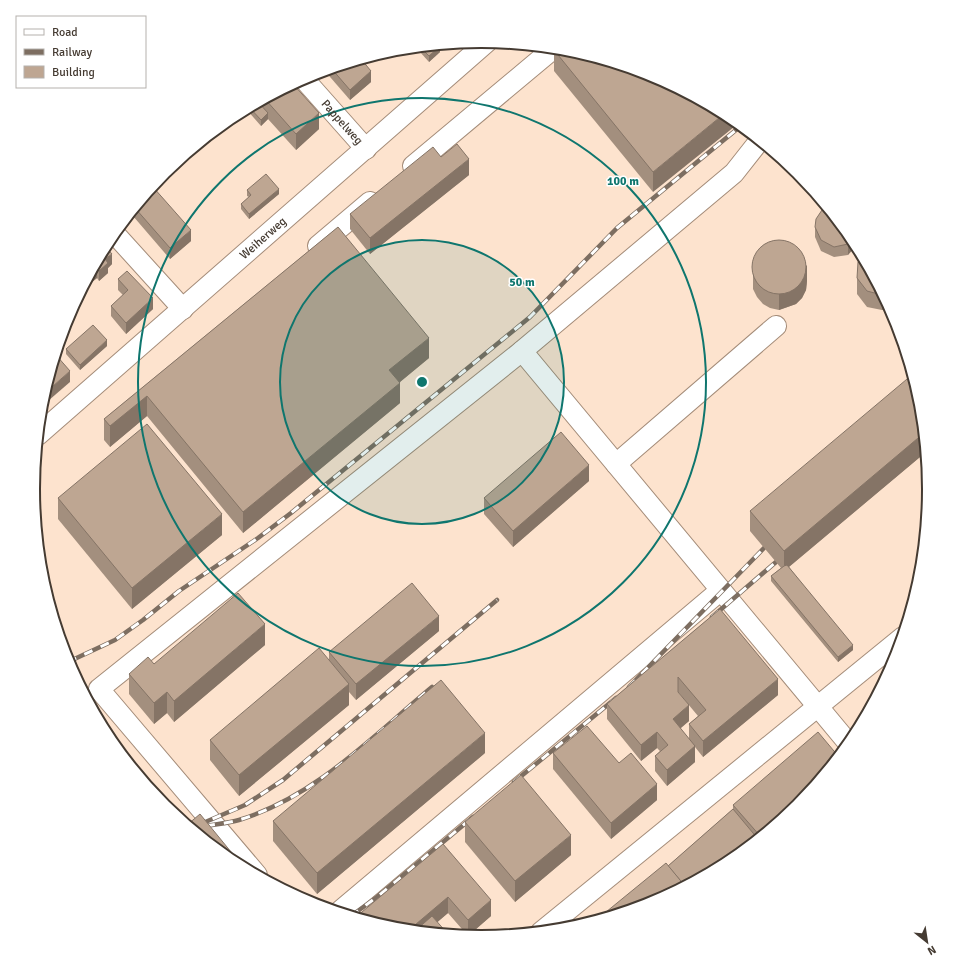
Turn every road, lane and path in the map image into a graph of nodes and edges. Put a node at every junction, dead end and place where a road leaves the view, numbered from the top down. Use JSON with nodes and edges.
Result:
{"nodes":[{"id":1,"x":480,"y":48,"type":"edge"},
{"id":2,"x":548,"y":53,"type":"edge"},
{"id":3,"x":308,"y":83,"type":"edge"},
{"id":4,"x":757,"y":144,"type":"edge"},
{"id":5,"x":366,"y":149,"type":"junction"},
{"id":6,"x":400,"y":177,"type":"edge"},
{"id":7,"x":381,"y":192,"type":"edge"},
{"id":8,"x":118,"y":238,"type":"edge"},
{"id":9,"x":302,"y":259,"type":"edge"},
{"id":10,"x":182,"y":309,"type":"junction"},
{"id":11,"x":776,"y":326,"type":"dead end"},
{"id":12,"x":522,"y":351,"type":"junction"},
{"id":13,"x":44,"y":430,"type":"edge"},
{"id":14,"x":616,"y":464,"type":"junction"},
{"id":15,"x":721,"y":590,"type":"junction"},
{"id":16,"x":895,"y":643,"type":"edge"},
{"id":17,"x":817,"y":706,"type":"junction"},
{"id":18,"x":845,"y":739,"type":"edge"},
{"id":19,"x":244,"y":861,"type":"edge"},
{"id":20,"x":344,"y":908,"type":"edge"},
{"id":21,"x":549,"y":925,"type":"edge"}],
"edges":[{"from":1,"to":5,"type":"street","name":"Weiherweg"},
{"from":2,"to":6,"type":"street"},
{"from":3,"to":5,"type":"street","name":"Pappelweg"},
{"from":4,"to":12,"type":"street"},
{"from":5,"to":10,"type":"street","name":"Weiherweg"},
{"from":7,"to":9,"type":"street"},
{"from":8,"to":10,"type":"street"},
{"from":10,"to":13,"type":"street","name":"Weiherweg"},
{"from":11,"to":14,"type":"street"},
{"from":12,"to":14,"type":"street"},
{"from":12,"to":19,"type":"street"},
{"from":14,"to":15,"type":"street"},
{"from":15,"to":17,"type":"street"},
{"from":15,"to":20,"type":"street"},
{"from":16,"to":17,"type":"street"},
{"from":17,"to":18,"type":"street"},
{"from":17,"to":21,"type":"street"}]}
